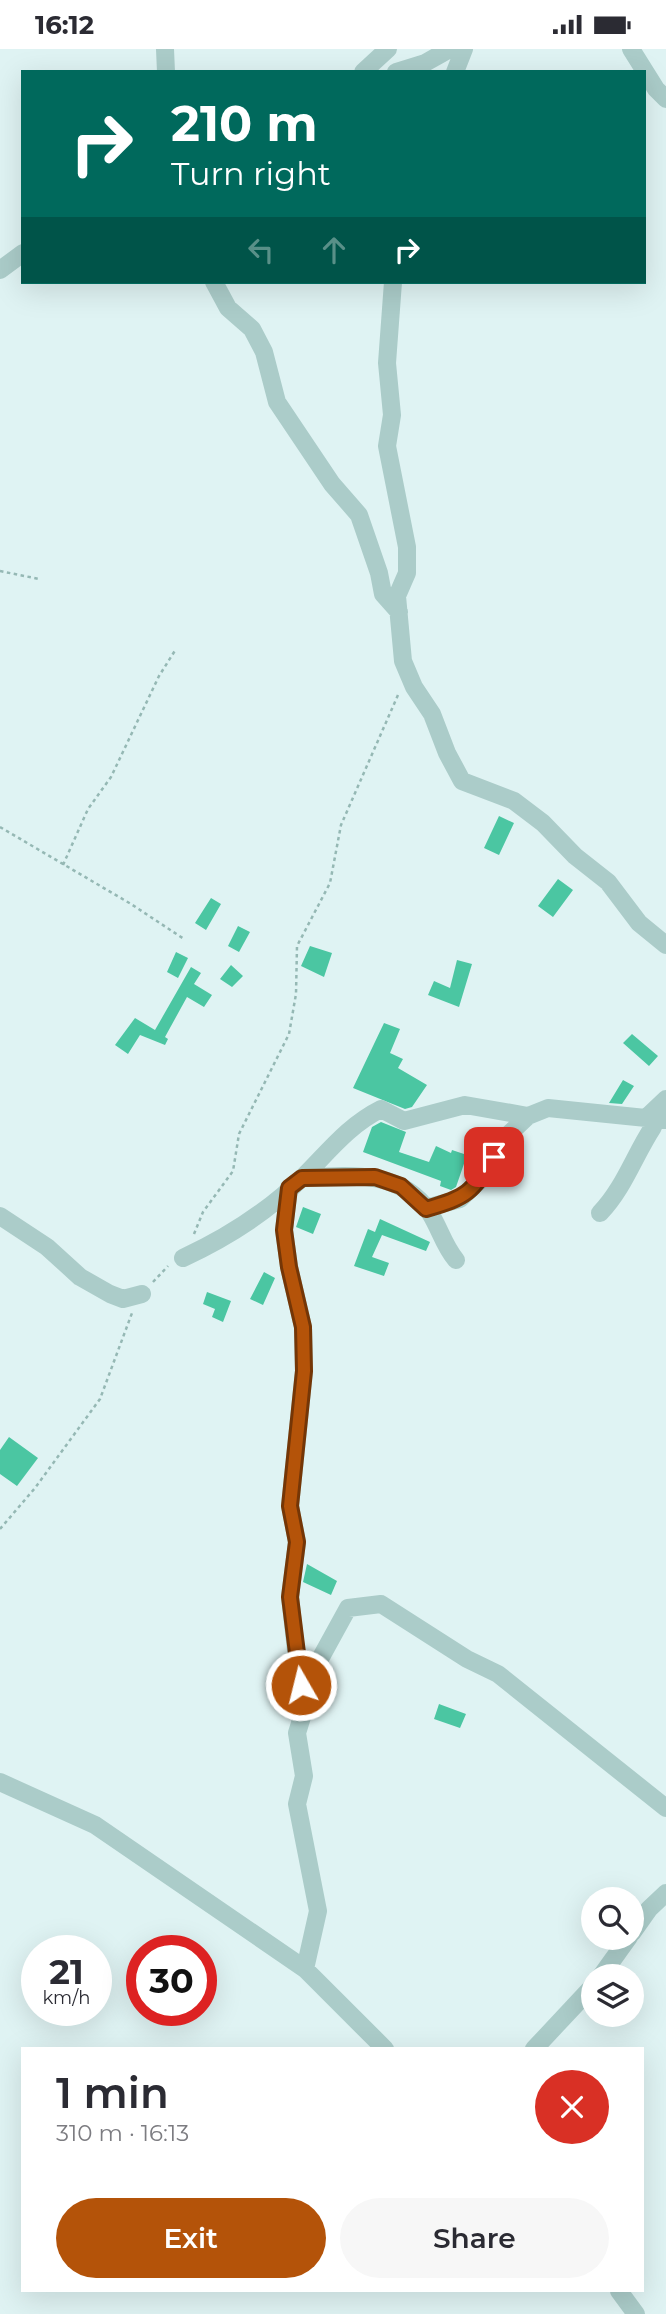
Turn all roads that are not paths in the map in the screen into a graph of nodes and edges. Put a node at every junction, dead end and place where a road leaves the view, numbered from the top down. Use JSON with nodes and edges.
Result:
{"nodes":[{"id":1,"x":165,"y":49,"type":"edge"},
{"id":2,"x":388,"y":49,"type":"edge"},
{"id":3,"x":450,"y":49,"type":"edge"},
{"id":4,"x":464,"y":49,"type":"edge"},
{"id":5,"x":631,"y":49,"type":"edge"},
{"id":6,"x":166,"y":70,"type":"edge"},
{"id":7,"x":365,"y":70,"type":"edge"},
{"id":8,"x":402,"y":70,"type":"edge"},
{"id":9,"x":456,"y":70,"type":"edge"},
{"id":10,"x":644,"y":70,"type":"edge"},
{"id":11,"x":646,"y":73,"type":"edge"},
{"id":12,"x":666,"y":99,"type":"edge"},
{"id":13,"x":21,"y":254,"type":"edge"},
{"id":14,"x":0,"y":270,"type":"edge"},
{"id":15,"x":215,"y":284,"type":"edge"},
{"id":16,"x":393,"y":284,"type":"edge"},
{"id":17,"x":399,"y":612,"type":"junction"},
{"id":18,"x":666,"y":945,"type":"edge"},
{"id":19,"x":666,"y":1099,"type":"edge"},
{"id":20,"x":528,"y":1116,"type":"junction"},
{"id":21,"x":647,"y":1117,"type":"junction"},
{"id":22,"x":666,"y":1120,"type":"edge"},
{"id":23,"x":296,"y":1183,"type":"junction"},
{"id":24,"x":426,"y":1209,"type":"junction"},
{"id":25,"x":600,"y":1213,"type":"dead end"},
{"id":26,"x":0,"y":1216,"type":"edge"},
{"id":27,"x":183,"y":1258,"type":"road end"},
{"id":28,"x":456,"y":1260,"type":"dead end"},
{"id":29,"x":142,"y":1294,"type":"road end"},
{"id":30,"x":307,"y":1701,"type":"junction"},
{"id":31,"x":0,"y":1782,"type":"edge"},
{"id":32,"x":666,"y":1808,"type":"edge"},
{"id":33,"x":666,"y":1893,"type":"edge"},
{"id":34,"x":644,"y":1916,"type":"edge"},
{"id":35,"x":305,"y":1969,"type":"junction"},
{"id":36,"x":581,"y":1999,"type":"edge"},
{"id":37,"x":383,"y":2047,"type":"edge"},
{"id":38,"x":536,"y":2047,"type":"edge"},
{"id":39,"x":620,"y":2292,"type":"edge"},
{"id":40,"x":636,"y":2314,"type":"edge"}],
"edges":[{"from":1,"to":6,"type":"street"},
{"from":2,"to":7,"type":"street"},
{"from":3,"to":8,"type":"street"},
{"from":4,"to":9,"type":"street"},
{"from":5,"to":10,"type":"street"},
{"from":11,"to":12,"type":"street"},
{"from":13,"to":14,"type":"street"},
{"from":15,"to":17,"type":"street"},
{"from":16,"to":17,"type":"street"},
{"from":17,"to":18,"type":"street"},
{"from":19,"to":21,"type":"street"},
{"from":20,"to":21,"type":"street"},
{"from":20,"to":23,"type":"street"},
{"from":20,"to":24,"type":"street"},
{"from":21,"to":22,"type":"street"},
{"from":21,"to":25,"type":"street"},
{"from":23,"to":24,"type":"street"},
{"from":23,"to":27,"type":"street"},
{"from":23,"to":30,"type":"street"},
{"from":24,"to":28,"type":"street"},
{"from":26,"to":29,"type":"street"},
{"from":30,"to":32,"type":"street"},
{"from":30,"to":35,"type":"street"},
{"from":31,"to":35,"type":"street"},
{"from":33,"to":34,"type":"street"},
{"from":35,"to":37,"type":"street"},
{"from":36,"to":38,"type":"street"},
{"from":39,"to":40,"type":"street"}]}
